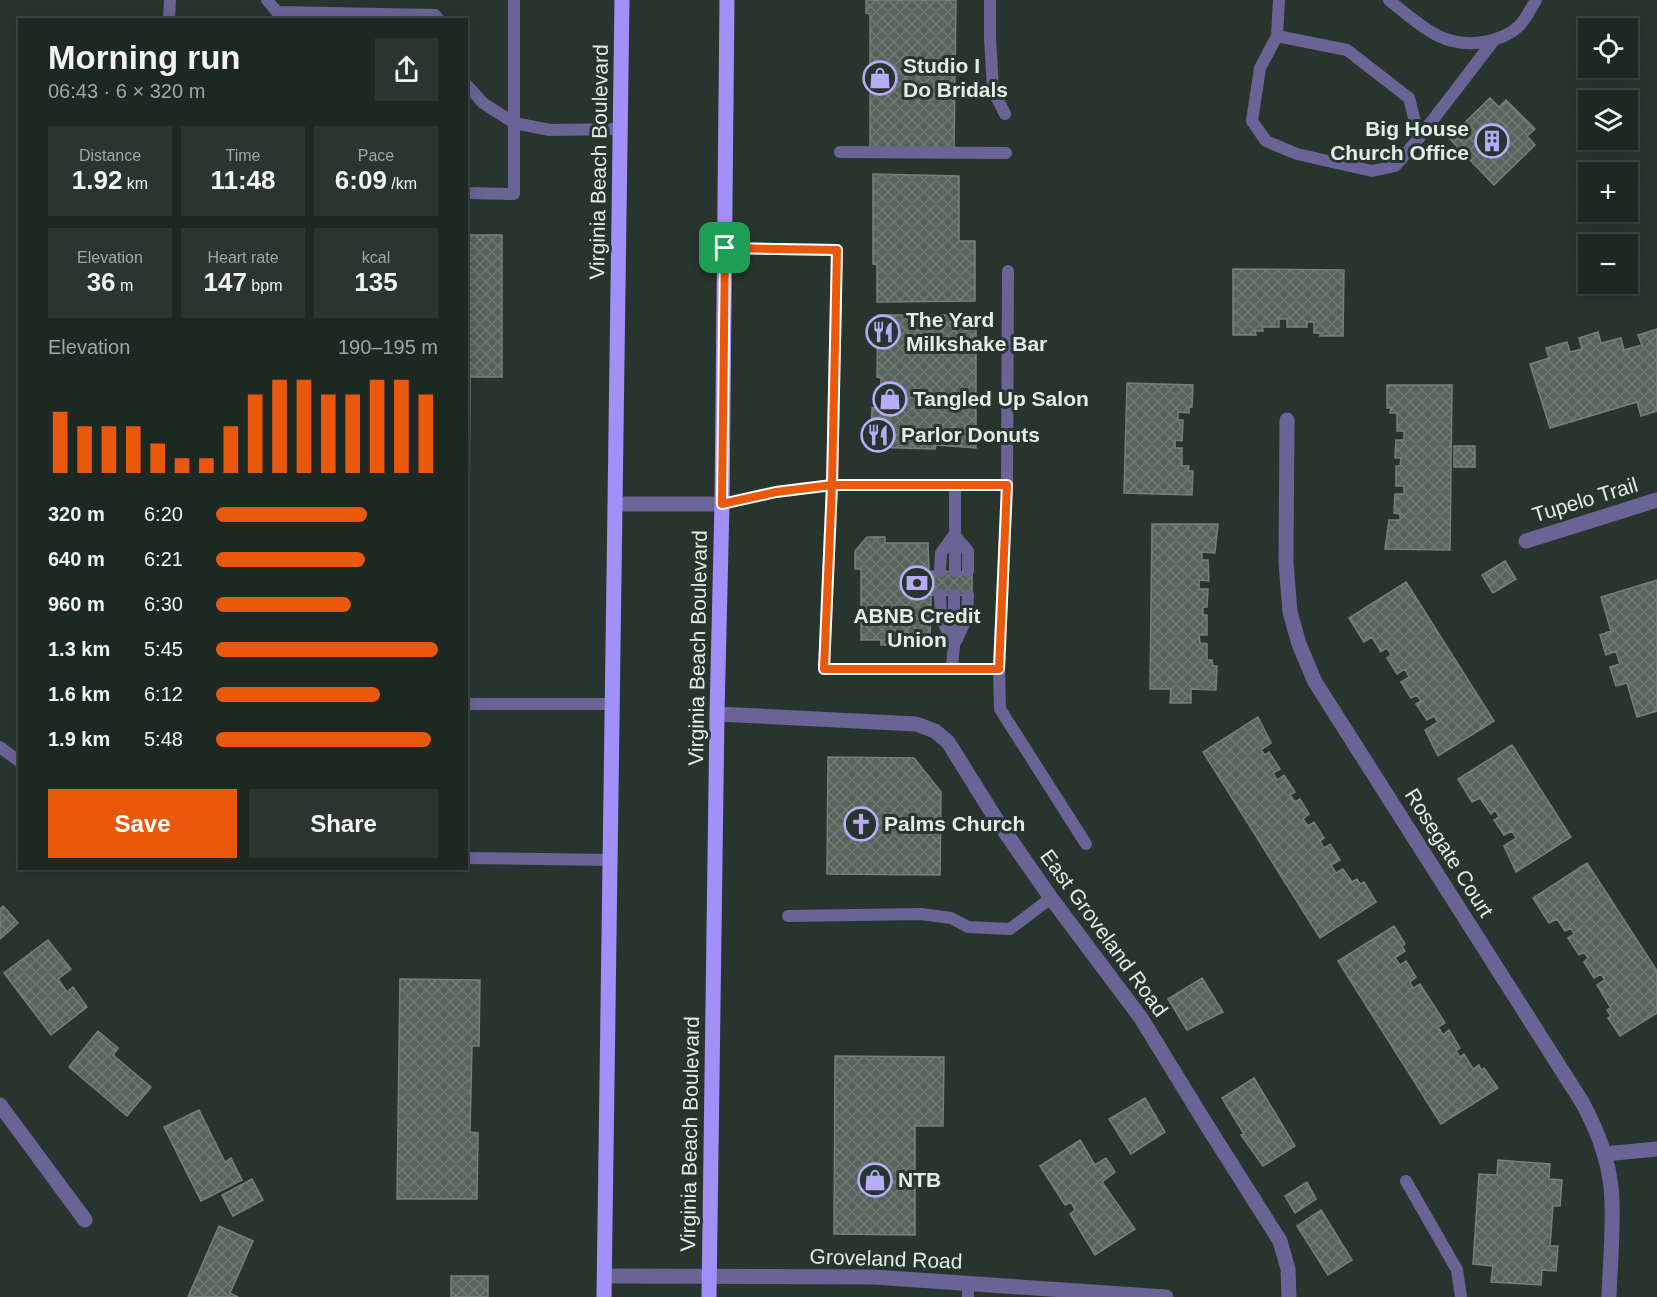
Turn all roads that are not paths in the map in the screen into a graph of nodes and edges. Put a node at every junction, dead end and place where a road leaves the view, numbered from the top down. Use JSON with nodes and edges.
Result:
{"nodes":[{"id":1,"x":170,"y":0,"type":"edge"},
{"id":2,"x":267,"y":0,"type":"edge"},
{"id":3,"x":514,"y":0,"type":"edge"},
{"id":4,"x":622,"y":0,"type":"edge"},
{"id":5,"x":727,"y":0,"type":"edge"},
{"id":6,"x":990,"y":0,"type":"edge"},
{"id":7,"x":1279,"y":0,"type":"edge"},
{"id":8,"x":1389,"y":0,"type":"edge"},
{"id":9,"x":1536,"y":0,"type":"edge"},
{"id":10,"x":277,"y":16,"type":"edge"},
{"id":11,"x":169,"y":18,"type":"edge"},
{"id":12,"x":437,"y":18,"type":"edge"},
{"id":13,"x":1277,"y":36,"type":"junction"},
{"id":14,"x":1494,"y":40,"type":"junction"},
{"id":15,"x":468,"y":86,"type":"edge"},
{"id":16,"x":468,"y":102,"type":"edge"},
{"id":17,"x":483,"y":103,"type":"junction"},
{"id":18,"x":1005,"y":114,"type":"dead end"},
{"id":19,"x":514,"y":123,"type":"junction"},
{"id":20,"x":620,"y":129,"type":"junction"},
{"id":21,"x":1419,"y":138,"type":"junction"},
{"id":22,"x":840,"y":152,"type":"dead end"},
{"id":23,"x":1006,"y":153,"type":"dead end"},
{"id":24,"x":468,"y":193,"type":"edge"},
{"id":25,"x":725,"y":248,"type":"junction"},
{"id":26,"x":1008,"y":271,"type":"dead end"},
{"id":27,"x":1287,"y":420,"type":"dead end"},
{"id":28,"x":832,"y":485,"type":"junction"},
{"id":29,"x":955,"y":485,"type":"junction"},
{"id":30,"x":1007,"y":485,"type":"junction"},
{"id":31,"x":1657,"y":500,"type":"edge"},
{"id":32,"x":616,"y":504,"type":"junction"},
{"id":33,"x":722,"y":504,"type":"junction"},
{"id":34,"x":954,"y":535,"type":"junction"},
{"id":35,"x":1526,"y":541,"type":"dead end"},
{"id":36,"x":940,"y":571,"type":"dead end"},
{"id":37,"x":955,"y":571,"type":"dead end"},
{"id":38,"x":968,"y":572,"type":"dead end"},
{"id":39,"x":940,"y":595,"type":"dead end"},
{"id":40,"x":954,"y":595,"type":"dead end"},
{"id":41,"x":968,"y":595,"type":"dead end"},
{"id":42,"x":954,"y":645,"type":"junction"},
{"id":43,"x":952,"y":668,"type":"junction"},
{"id":44,"x":999,"y":669,"type":"junction"},
{"id":45,"x":468,"y":704,"type":"edge"},
{"id":46,"x":612,"y":704,"type":"junction"},
{"id":47,"x":717,"y":714,"type":"junction"},
{"id":48,"x":0,"y":747,"type":"edge"},
{"id":49,"x":18,"y":760,"type":"edge"},
{"id":50,"x":1086,"y":844,"type":"dead end"},
{"id":51,"x":468,"y":858,"type":"edge"},
{"id":52,"x":609,"y":860,"type":"junction"},
{"id":53,"x":1051,"y":898,"type":"junction"},
{"id":54,"x":788,"y":916,"type":"dead end"},
{"id":55,"x":0,"y":1105,"type":"edge"},
{"id":56,"x":1657,"y":1149,"type":"edge"},
{"id":57,"x":1604,"y":1154,"type":"junction"},
{"id":58,"x":1406,"y":1181,"type":"dead end"},
{"id":59,"x":85,"y":1220,"type":"dead end"},
{"id":60,"x":605,"y":1276,"type":"junction"},
{"id":61,"x":709,"y":1276,"type":"junction"},
{"id":62,"x":968,"y":1290,"type":"edge"},
{"id":63,"x":1046,"y":1293,"type":"edge"},
{"id":64,"x":604,"y":1297,"type":"edge"},
{"id":65,"x":709,"y":1297,"type":"edge"},
{"id":66,"x":1166,"y":1297,"type":"edge"},
{"id":67,"x":1289,"y":1297,"type":"edge"},
{"id":68,"x":1461,"y":1297,"type":"edge"},
{"id":69,"x":1609,"y":1297,"type":"edge"}],
"edges":[{"from":1,"to":11,"type":"lane"},
{"from":2,"to":10,"type":"lane"},
{"from":3,"to":19,"type":"lane"},
{"from":4,"to":20,"type":"main road","name":"Virginia Beach Boulevard"},
{"from":5,"to":25,"type":"main road","name":"Virginia Beach Boulevard"},
{"from":6,"to":18,"type":"lane"},
{"from":7,"to":13,"type":"lane"},
{"from":8,"to":14,"type":"lane"},
{"from":9,"to":14,"type":"lane"},
{"from":10,"to":12,"type":"lane"},
{"from":13,"to":21,"type":"lane"},
{"from":13,"to":21,"type":"lane"},
{"from":14,"to":21,"type":"lane"},
{"from":15,"to":17,"type":"lane"},
{"from":16,"to":17,"type":"lane"},
{"from":17,"to":19,"type":"lane"},
{"from":19,"to":20,"type":"lane"},
{"from":19,"to":24,"type":"lane"},
{"from":20,"to":32,"type":"main road","name":"Virginia Beach Boulevard"},
{"from":22,"to":23,"type":"lane"},
{"from":25,"to":28,"type":"lane"},
{"from":25,"to":33,"type":"main road","name":"Virginia Beach Boulevard"},
{"from":26,"to":30,"type":"lane"},
{"from":27,"to":57,"type":"street","name":"Rosegate Court"},
{"from":28,"to":29,"type":"lane"},
{"from":28,"to":33,"type":"lane"},
{"from":28,"to":43,"type":"lane"},
{"from":29,"to":30,"type":"lane"},
{"from":29,"to":34,"type":"lane"},
{"from":30,"to":44,"type":"lane"},
{"from":31,"to":35,"type":"street","name":"Tupelo Trail"},
{"from":32,"to":33,"type":"street"},
{"from":32,"to":46,"type":"main road","name":"Virginia Beach Boulevard"},
{"from":33,"to":47,"type":"main road","name":"Virginia Beach Boulevard"},
{"from":34,"to":36,"type":"lane"},
{"from":34,"to":37,"type":"lane"},
{"from":34,"to":38,"type":"lane"},
{"from":39,"to":42,"type":"lane"},
{"from":40,"to":42,"type":"lane"},
{"from":41,"to":42,"type":"lane"},
{"from":42,"to":43,"type":"lane"},
{"from":43,"to":44,"type":"lane"},
{"from":44,"to":50,"type":"lane"},
{"from":45,"to":46,"type":"lane"},
{"from":46,"to":52,"type":"main road","name":"Virginia Beach Boulevard"},
{"from":47,"to":53,"type":"street","name":"East Groveland Road"},
{"from":47,"to":61,"type":"main road","name":"Virginia Beach Boulevard"},
{"from":48,"to":49,"type":"lane"},
{"from":51,"to":52,"type":"lane"},
{"from":52,"to":60,"type":"main road","name":"Virginia Beach Boulevard"},
{"from":53,"to":54,"type":"lane"},
{"from":53,"to":67,"type":"street","name":"East Groveland Road"},
{"from":55,"to":59,"type":"street"},
{"from":56,"to":57,"type":"street"},
{"from":57,"to":69,"type":"street","name":"Rosegate Court"},
{"from":58,"to":68,"type":"lane"},
{"from":60,"to":61,"type":"street","name":"Groveland Road"},
{"from":60,"to":64,"type":"main road","name":"Virginia Beach Boulevard"},
{"from":61,"to":62,"type":"street","name":"Groveland Road"},
{"from":61,"to":65,"type":"main road","name":"Virginia Beach Boulevard"},
{"from":62,"to":63,"type":"street","name":"Groveland Road"},
{"from":63,"to":66,"type":"street","name":"Groveland Road"}]}
